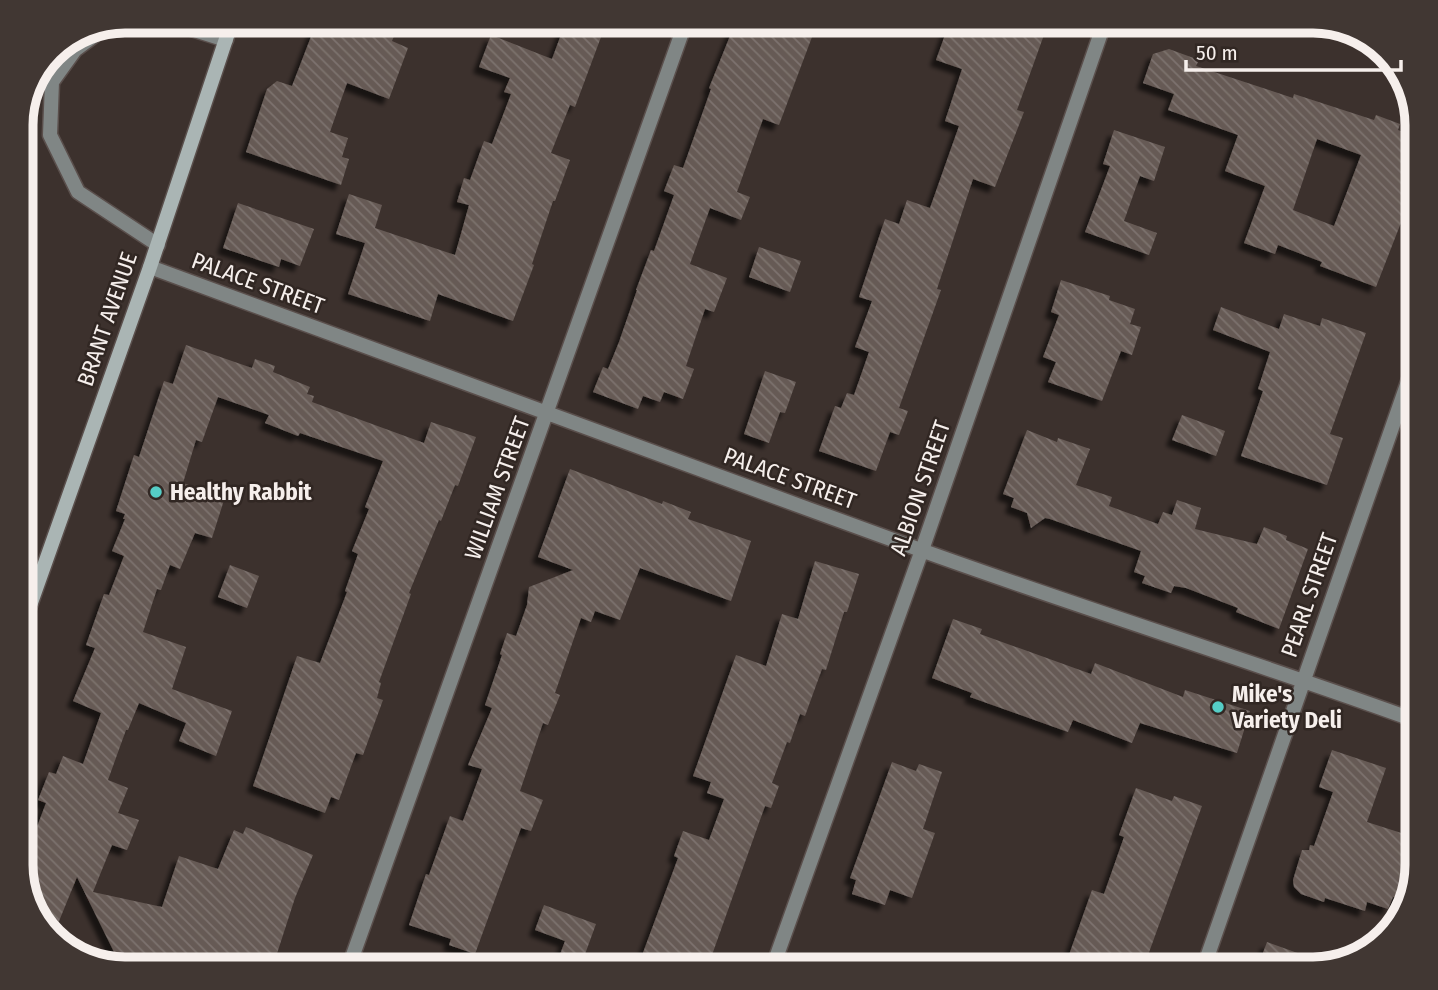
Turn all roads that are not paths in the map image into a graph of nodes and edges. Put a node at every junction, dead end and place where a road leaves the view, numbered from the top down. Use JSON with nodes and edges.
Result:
{"nodes":[{"id":1,"x":204,"y":33,"type":"edge"},
{"id":2,"x":228,"y":33,"type":"edge"},
{"id":3,"x":683,"y":33,"type":"edge"},
{"id":4,"x":1101,"y":33,"type":"edge"},
{"id":5,"x":226,"y":40,"type":"junction"},
{"id":6,"x":83,"y":44,"type":"edge"},
{"id":7,"x":158,"y":245,"type":"junction"},
{"id":8,"x":150,"y":267,"type":"junction"},
{"id":9,"x":1405,"y":390,"type":"edge"},
{"id":10,"x":547,"y":415,"type":"junction"},
{"id":11,"x":922,"y":550,"type":"junction"},
{"id":12,"x":33,"y":597,"type":"edge"},
{"id":13,"x":1303,"y":680,"type":"junction"},
{"id":14,"x":1405,"y":717,"type":"edge"},
{"id":15,"x":352,"y":957,"type":"edge"},
{"id":16,"x":776,"y":957,"type":"edge"},
{"id":17,"x":1207,"y":957,"type":"edge"}],
"edges":[{"from":1,"to":5,"type":"street"},
{"from":2,"to":5,"type":"main road","name":"BRANT AVENUE"},
{"from":3,"to":10,"type":"street","name":"WILLIAM STREET"},
{"from":4,"to":11,"type":"street","name":"ALBION STREET"},
{"from":5,"to":7,"type":"main road","name":"BRANT AVENUE"},
{"from":6,"to":7,"type":"street"},
{"from":7,"to":8,"type":"main road","name":"BRANT AVENUE"},
{"from":8,"to":10,"type":"street","name":"PALACE STREET"},
{"from":8,"to":12,"type":"main road","name":"BRANT AVENUE"},
{"from":9,"to":13,"type":"street","name":"PEARL STREET"},
{"from":10,"to":11,"type":"street","name":"PALACE STREET"},
{"from":10,"to":15,"type":"street","name":"WILLIAM STREET"},
{"from":11,"to":13,"type":"street","name":"PALACE STREET"},
{"from":11,"to":16,"type":"street","name":"ALBION STREET"},
{"from":13,"to":14,"type":"street","name":"PALACE STREET"},
{"from":13,"to":17,"type":"street","name":"PEARL STREET"}]}
